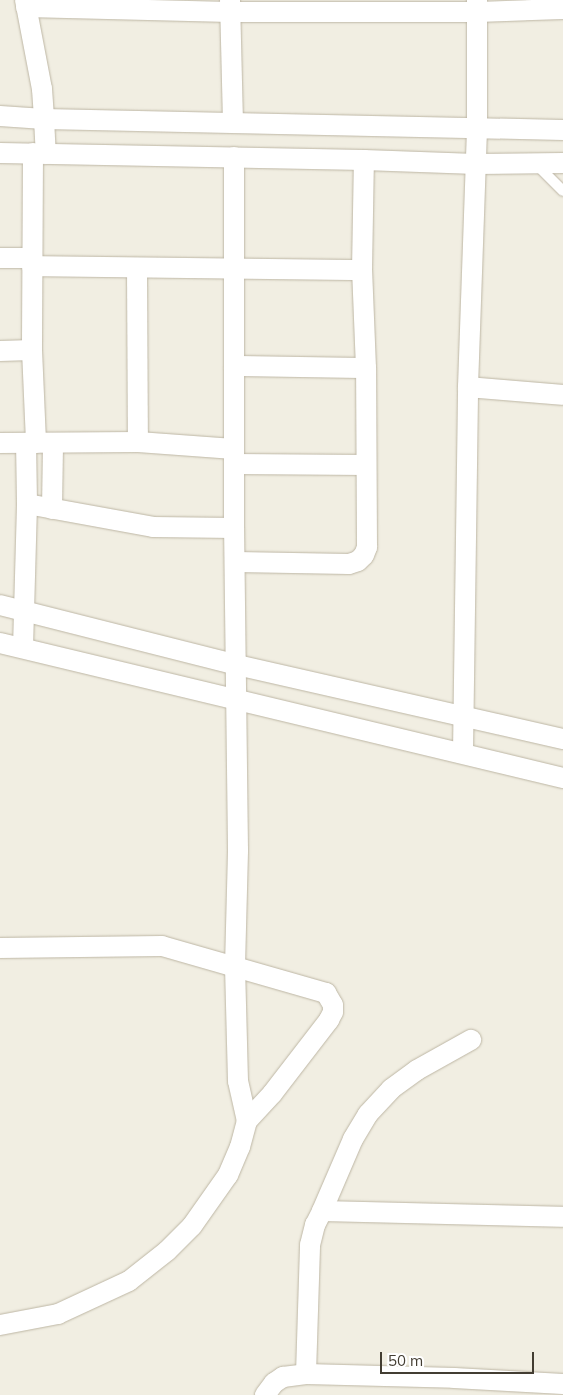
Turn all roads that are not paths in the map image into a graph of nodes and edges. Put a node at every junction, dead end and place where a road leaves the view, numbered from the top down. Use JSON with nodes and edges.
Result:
{"nodes":[{"id":1,"x":26,"y":4,"type":"edge"},
{"id":2,"x":230,"y":6,"type":"edge"},
{"id":3,"x":477,"y":6,"type":"edge"},
{"id":4,"x":563,"y":9,"type":"edge"},
{"id":5,"x":0,"y":116,"type":"edge"},
{"id":6,"x":44,"y":119,"type":"junction"},
{"id":7,"x":233,"y":122,"type":"junction"},
{"id":8,"x":477,"y":129,"type":"junction"},
{"id":9,"x":563,"y":130,"type":"edge"},
{"id":10,"x":0,"y":153,"type":"edge"},
{"id":11,"x":39,"y":154,"type":"junction"},
{"id":12,"x":234,"y":157,"type":"junction"},
{"id":13,"x":364,"y":160,"type":"junction"},
{"id":14,"x":563,"y":163,"type":"edge"},
{"id":15,"x":476,"y":164,"type":"junction"},
{"id":16,"x":536,"y":164,"type":"junction"},
{"id":17,"x":563,"y":191,"type":"edge"},
{"id":18,"x":0,"y":258,"type":"edge"},
{"id":19,"x":32,"y":262,"type":"junction"},
{"id":20,"x":137,"y":268,"type":"junction"},
{"id":21,"x":233,"y":268,"type":"junction"},
{"id":22,"x":362,"y":270,"type":"junction"},
{"id":23,"x":0,"y":350,"type":"edge"},
{"id":24,"x":32,"y":350,"type":"junction"},
{"id":25,"x":234,"y":366,"type":"junction"},
{"id":26,"x":366,"y":368,"type":"junction"},
{"id":27,"x":468,"y":387,"type":"junction"},
{"id":28,"x":563,"y":395,"type":"edge"},
{"id":29,"x":138,"y":442,"type":"junction"},
{"id":30,"x":0,"y":443,"type":"edge"},
{"id":31,"x":39,"y":443,"type":"junction"},
{"id":32,"x":234,"y":457,"type":"junction"},
{"id":33,"x":366,"y":465,"type":"junction"},
{"id":34,"x":27,"y":504,"type":"junction"},
{"id":35,"x":52,"y":509,"type":"junction"},
{"id":36,"x":234,"y":528,"type":"junction"},
{"id":37,"x":236,"y":562,"type":"junction"},
{"id":38,"x":0,"y":605,"type":"edge"},
{"id":39,"x":25,"y":611,"type":"junction"},
{"id":40,"x":0,"y":643,"type":"edge"},
{"id":41,"x":23,"y":648,"type":"junction"},
{"id":42,"x":237,"y":665,"type":"junction"},
{"id":43,"x":237,"y":700,"type":"junction"},
{"id":44,"x":464,"y":716,"type":"junction"},
{"id":45,"x":563,"y":739,"type":"edge"},
{"id":46,"x":463,"y":752,"type":"junction"},
{"id":47,"x":563,"y":778,"type":"edge"},
{"id":48,"x":0,"y":948,"type":"edge"},
{"id":49,"x":235,"y":966,"type":"junction"},
{"id":50,"x":471,"y":1040,"type":"dead end"},
{"id":51,"x":246,"y":1122,"type":"junction"},
{"id":52,"x":322,"y":1211,"type":"junction"},
{"id":53,"x":563,"y":1217,"type":"edge"},
{"id":54,"x":0,"y":1325,"type":"edge"},
{"id":55,"x":306,"y":1374,"type":"junction"},
{"id":56,"x":563,"y":1384,"type":"edge"},
{"id":57,"x":454,"y":1386,"type":"edge"},
{"id":58,"x":265,"y":1395,"type":"edge"}],
"edges":[{"from":1,"to":2,"type":"street"},
{"from":1,"to":6,"type":"street"},
{"from":2,"to":3,"type":"street"},
{"from":2,"to":7,"type":"street"},
{"from":3,"to":4,"type":"street"},
{"from":3,"to":8,"type":"street"},
{"from":5,"to":6,"type":"street"},
{"from":6,"to":7,"type":"street"},
{"from":6,"to":11,"type":"street"},
{"from":7,"to":8,"type":"street"},
{"from":8,"to":9,"type":"street"},
{"from":8,"to":15,"type":"street"},
{"from":10,"to":11,"type":"street"},
{"from":11,"to":12,"type":"street"},
{"from":11,"to":19,"type":"street"},
{"from":12,"to":13,"type":"street"},
{"from":12,"to":21,"type":"street"},
{"from":13,"to":15,"type":"street"},
{"from":13,"to":22,"type":"street"},
{"from":14,"to":16,"type":"street"},
{"from":15,"to":16,"type":"street"},
{"from":15,"to":27,"type":"street"},
{"from":16,"to":17,"type":"lane"},
{"from":18,"to":19,"type":"street"},
{"from":19,"to":20,"type":"street"},
{"from":19,"to":24,"type":"street"},
{"from":20,"to":21,"type":"street"},
{"from":20,"to":29,"type":"street"},
{"from":21,"to":22,"type":"street"},
{"from":21,"to":25,"type":"street"},
{"from":22,"to":26,"type":"street"},
{"from":23,"to":24,"type":"street"},
{"from":24,"to":31,"type":"street"},
{"from":25,"to":26,"type":"street"},
{"from":25,"to":32,"type":"street"},
{"from":26,"to":33,"type":"street"},
{"from":27,"to":28,"type":"street"},
{"from":27,"to":44,"type":"street"},
{"from":29,"to":31,"type":"street"},
{"from":29,"to":32,"type":"street"},
{"from":30,"to":31,"type":"street"},
{"from":31,"to":34,"type":"street"},
{"from":31,"to":35,"type":"street"},
{"from":32,"to":33,"type":"street"},
{"from":32,"to":36,"type":"street"},
{"from":33,"to":37,"type":"street"},
{"from":34,"to":35,"type":"street"},
{"from":34,"to":39,"type":"street"},
{"from":35,"to":36,"type":"street"},
{"from":36,"to":37,"type":"street"},
{"from":37,"to":42,"type":"street"},
{"from":38,"to":39,"type":"street"},
{"from":39,"to":41,"type":"street"},
{"from":39,"to":42,"type":"street"},
{"from":40,"to":41,"type":"street"},
{"from":41,"to":43,"type":"street"},
{"from":42,"to":43,"type":"street"},
{"from":42,"to":44,"type":"street"},
{"from":43,"to":46,"type":"street"},
{"from":43,"to":49,"type":"street"},
{"from":44,"to":45,"type":"street"},
{"from":44,"to":46,"type":"street"},
{"from":46,"to":47,"type":"street"},
{"from":48,"to":49,"type":"street"},
{"from":49,"to":51,"type":"street"},
{"from":49,"to":51,"type":"street"},
{"from":50,"to":52,"type":"street"},
{"from":51,"to":54,"type":"street"},
{"from":52,"to":53,"type":"street"},
{"from":52,"to":55,"type":"street"},
{"from":55,"to":57,"type":"street"},
{"from":55,"to":58,"type":"street"},
{"from":56,"to":57,"type":"street"}]}
